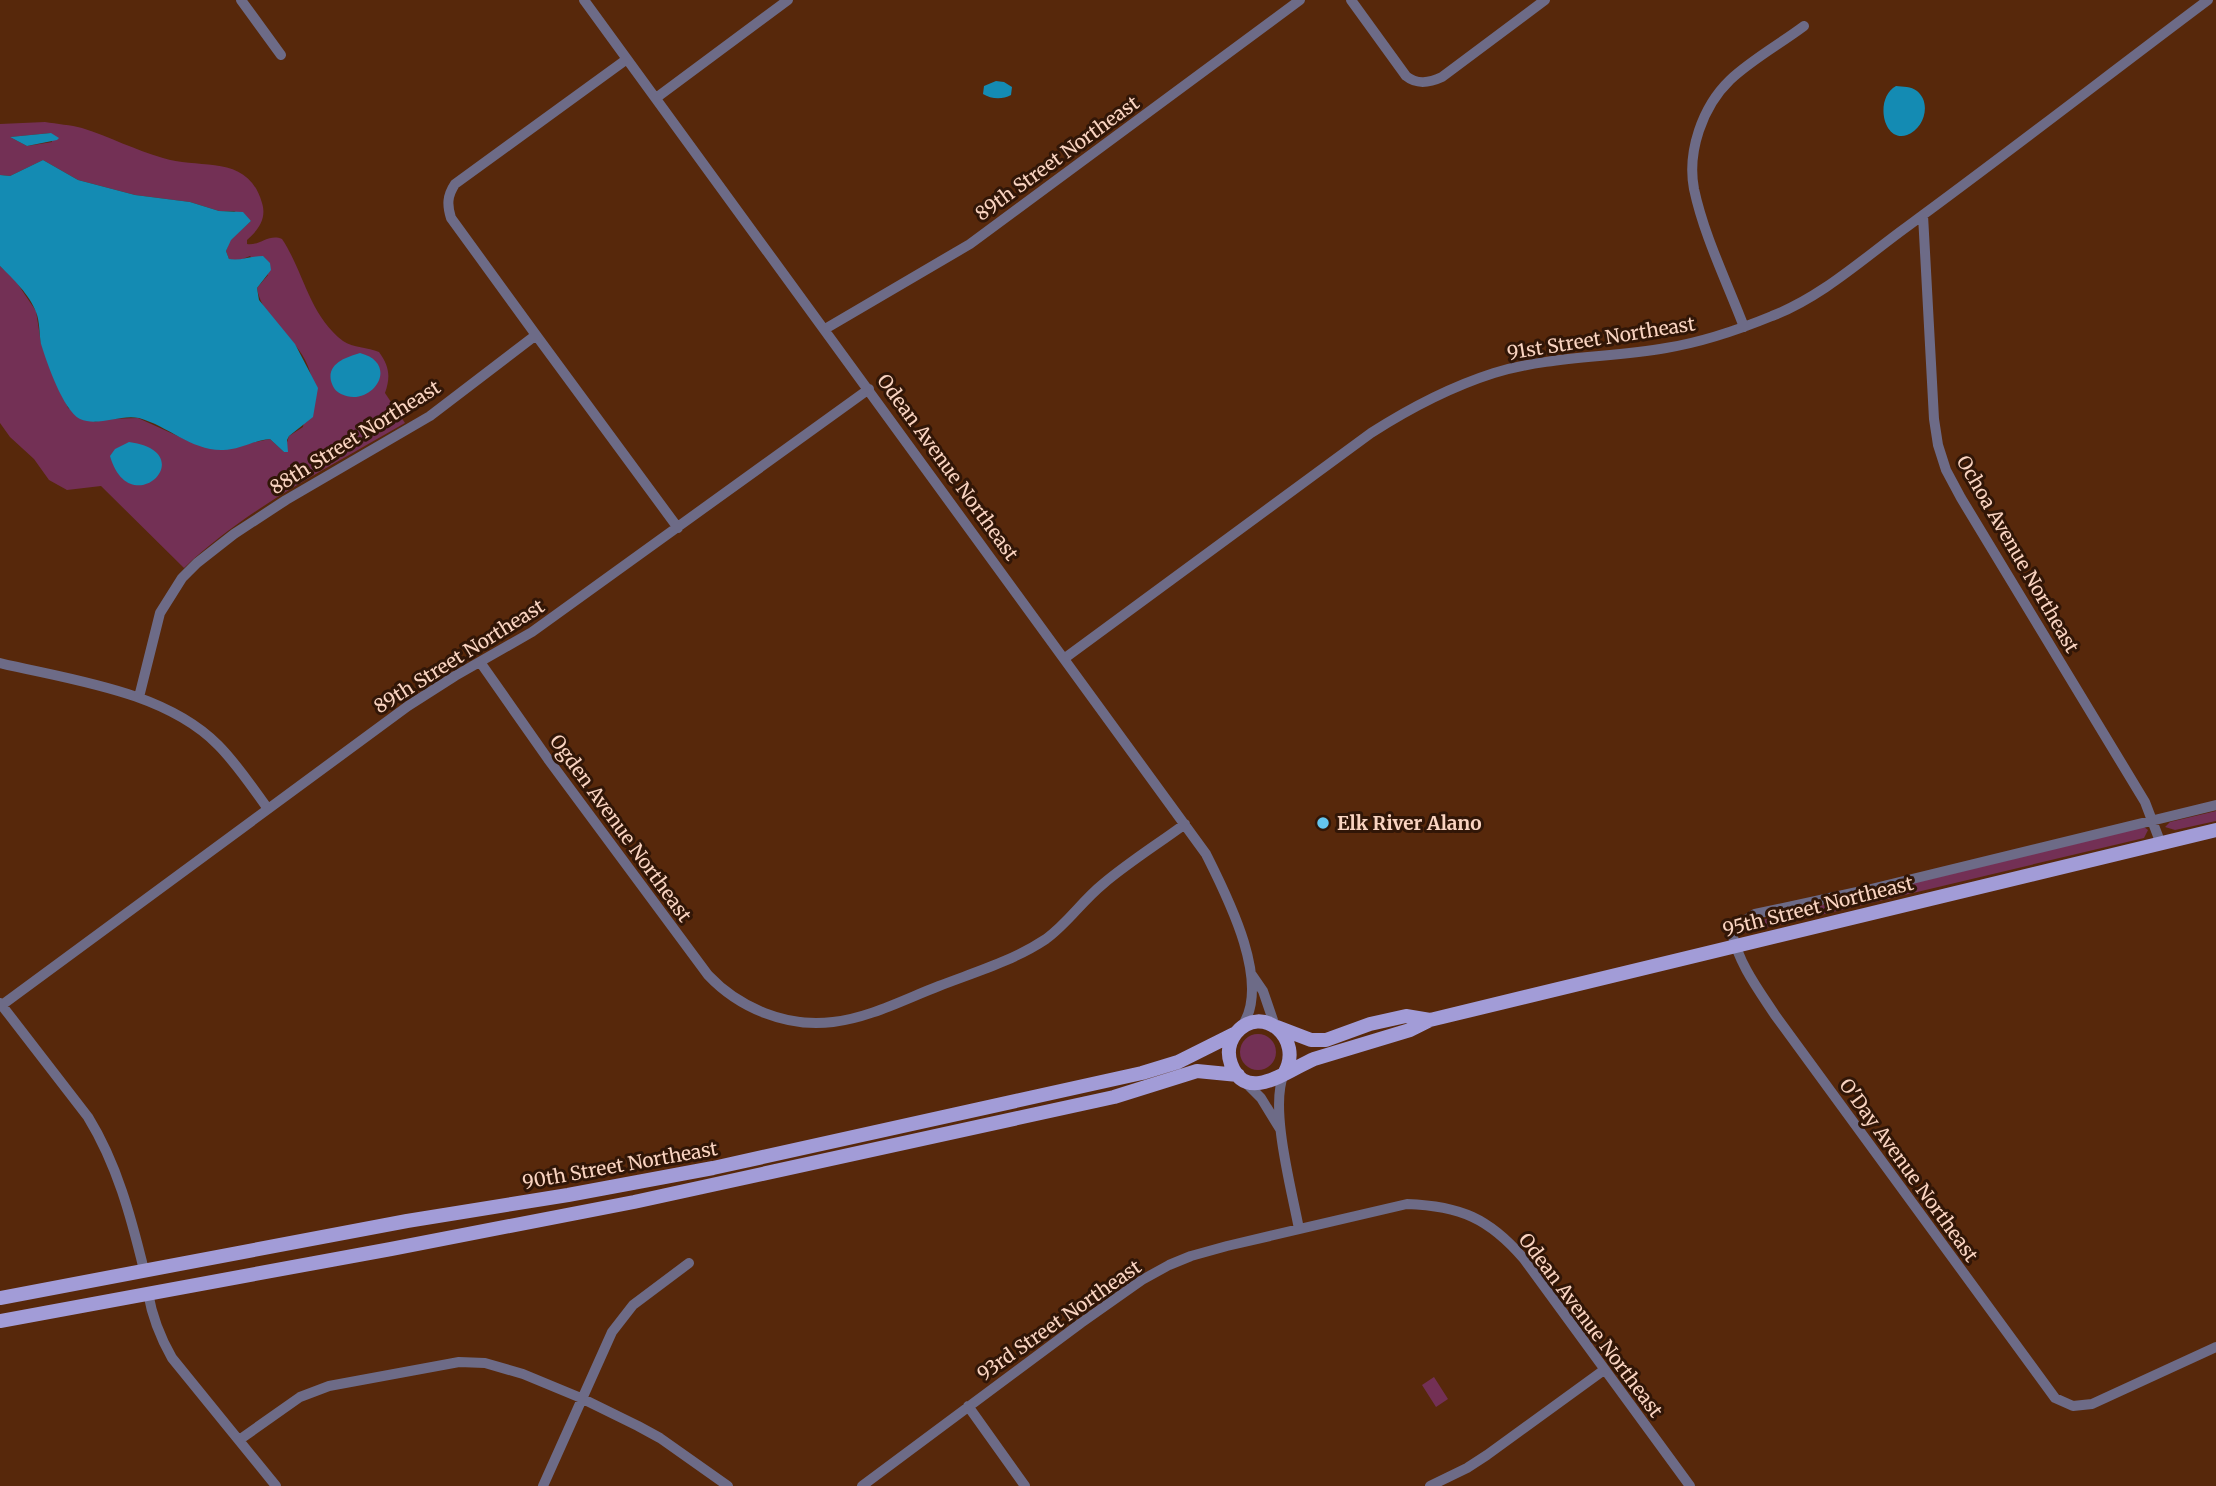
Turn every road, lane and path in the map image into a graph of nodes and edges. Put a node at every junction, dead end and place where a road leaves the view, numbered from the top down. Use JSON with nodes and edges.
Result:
{"nodes":[{"id":1,"x":241,"y":0,"type":"edge"},
{"id":2,"x":584,"y":0,"type":"edge"},
{"id":3,"x":788,"y":0,"type":"edge"},
{"id":4,"x":1300,"y":0,"type":"edge"},
{"id":5,"x":1351,"y":0,"type":"edge"},
{"id":6,"x":1545,"y":0,"type":"edge"},
{"id":7,"x":2208,"y":0,"type":"edge"},
{"id":8,"x":1804,"y":26,"type":"dead end"},
{"id":9,"x":282,"y":55,"type":"dead end"},
{"id":10,"x":627,"y":59,"type":"junction"},
{"id":11,"x":656,"y":98,"type":"junction"},
{"id":12,"x":1923,"y":215,"type":"junction"},
{"id":13,"x":1744,"y":327,"type":"junction"},
{"id":14,"x":825,"y":329,"type":"junction"},
{"id":15,"x":536,"y":335,"type":"junction"},
{"id":16,"x":869,"y":389,"type":"junction"},
{"id":17,"x":678,"y":528,"type":"junction"},
{"id":18,"x":1065,"y":658,"type":"junction"},
{"id":19,"x":480,"y":662,"type":"junction"},
{"id":20,"x":0,"y":663,"type":"edge"},
{"id":21,"x":139,"y":696,"type":"junction"},
{"id":22,"x":2216,"y":805,"type":"edge"},
{"id":23,"x":268,"y":809,"type":"junction"},
{"id":24,"x":2153,"y":821,"type":"junction"},
{"id":25,"x":1185,"y":824,"type":"junction"},
{"id":26,"x":2216,"y":830,"type":"edge"},
{"id":27,"x":2161,"y":844,"type":"junction"},
{"id":28,"x":1735,"y":947,"type":"junction"},
{"id":29,"x":1251,"y":972,"type":"junction"},
{"id":30,"x":1,"y":1004,"type":"edge"},
{"id":31,"x":1430,"y":1020,"type":"junction"},
{"id":32,"x":1276,"y":1026,"type":"junction"},
{"id":33,"x":1238,"y":1031,"type":"junction"},
{"id":34,"x":1284,"y":1074,"type":"junction"},
{"id":35,"x":1239,"y":1076,"type":"junction"},
{"id":36,"x":1280,"y":1129,"type":"junction"},
{"id":37,"x":1299,"y":1228,"type":"junction"},
{"id":38,"x":689,"y":1263,"type":"dead end"},
{"id":39,"x":170,"y":1265,"type":"junction"},
{"id":40,"x":140,"y":1270,"type":"junction"},
{"id":41,"x":152,"y":1292,"type":"junction"},
{"id":42,"x":125,"y":1297,"type":"junction"},
{"id":43,"x":0,"y":1298,"type":"edge"},
{"id":44,"x":0,"y":1321,"type":"edge"},
{"id":45,"x":2216,"y":1347,"type":"edge"},
{"id":46,"x":1604,"y":1370,"type":"junction"},
{"id":47,"x":580,"y":1398,"type":"junction"},
{"id":48,"x":968,"y":1406,"type":"junction"},
{"id":49,"x":239,"y":1440,"type":"junction"},
{"id":50,"x":276,"y":1486,"type":"edge"},
{"id":51,"x":542,"y":1486,"type":"edge"},
{"id":52,"x":728,"y":1486,"type":"edge"},
{"id":53,"x":862,"y":1486,"type":"edge"},
{"id":54,"x":1025,"y":1486,"type":"edge"},
{"id":55,"x":1430,"y":1486,"type":"edge"},
{"id":56,"x":1690,"y":1486,"type":"edge"}],
"edges":[{"from":1,"to":9,"type":"street"},
{"from":2,"to":10,"type":"street","name":"Odean Avenue Northeast"},
{"from":3,"to":11,"type":"street"},
{"from":4,"to":14,"type":"street","name":"89th Street Northeast"},
{"from":5,"to":6,"type":"street"},
{"from":7,"to":12,"type":"street","name":"91st Street Northeast"},
{"from":8,"to":13,"type":"street"},
{"from":10,"to":11,"type":"street","name":"Odean Avenue Northeast"},
{"from":10,"to":15,"type":"street"},
{"from":11,"to":14,"type":"street","name":"Odean Avenue Northeast"},
{"from":12,"to":13,"type":"street","name":"91st Street Northeast"},
{"from":12,"to":24,"type":"street","name":"Ochoa Avenue Northeast"},
{"from":13,"to":18,"type":"street","name":"91st Street Northeast"},
{"from":14,"to":16,"type":"street","name":"Odean Avenue Northeast"},
{"from":15,"to":17,"type":"street"},
{"from":15,"to":21,"type":"street","name":"88th Street Northeast"},
{"from":16,"to":17,"type":"street","name":"89th Street Northeast"},
{"from":16,"to":18,"type":"street","name":"Odean Avenue Northeast"},
{"from":17,"to":19,"type":"street","name":"89th Street Northeast"},
{"from":18,"to":25,"type":"street","name":"Odean Avenue Northeast"},
{"from":19,"to":23,"type":"street","name":"89th Street Northeast"},
{"from":19,"to":25,"type":"street","name":"Ogden Avenue Northeast"},
{"from":20,"to":21,"type":"street"},
{"from":21,"to":23,"type":"street"},
{"from":22,"to":24,"type":"street"},
{"from":23,"to":30,"type":"street","name":"89th Street Northeast"},
{"from":24,"to":27,"type":"street","name":"Ochoa Avenue Northeast"},
{"from":24,"to":28,"type":"street"},
{"from":25,"to":29,"type":"street","name":"Odean Avenue Northeast"},
{"from":26,"to":27,"type":"main road","name":"95th Street Northeast"},
{"from":27,"to":28,"type":"main road","name":"95th Street Northeast"},
{"from":28,"to":31,"type":"main road","name":"95th Street Northeast"},
{"from":28,"to":45,"type":"street","name":"O'Day Avenue Northeast"},
{"from":29,"to":32,"type":"street","name":"Odean Avenue Northeast"},
{"from":29,"to":33,"type":"street","name":"Odean Avenue Northeast"},
{"from":30,"to":40,"type":"street"},
{"from":31,"to":32,"type":"main road"},
{"from":31,"to":34,"type":"main road"},
{"from":32,"to":33,"type":"main road"},
{"from":32,"to":34,"type":"main road"},
{"from":33,"to":35,"type":"main road"},
{"from":33,"to":39,"type":"main road","name":"90th Street Northeast"},
{"from":34,"to":35,"type":"main road"},
{"from":34,"to":36,"type":"street"},
{"from":35,"to":36,"type":"street"},
{"from":35,"to":41,"type":"main road","name":"90th Street Northeast"},
{"from":36,"to":37,"type":"street"},
{"from":37,"to":46,"type":"street","name":"Odean Avenue Northeast"},
{"from":37,"to":48,"type":"street","name":"93rd Street Northeast"},
{"from":38,"to":47,"type":"street"},
{"from":39,"to":40,"type":"main road","name":"90th Street Northeast"},
{"from":39,"to":41,"type":"main road"},
{"from":40,"to":42,"type":"main road"},
{"from":40,"to":43,"type":"main road","name":"90th Street Northeast"},
{"from":41,"to":42,"type":"main road","name":"90th Street Northeast"},
{"from":41,"to":49,"type":"street"},
{"from":42,"to":44,"type":"main road","name":"90th Street Northeast"},
{"from":46,"to":55,"type":"street"},
{"from":46,"to":56,"type":"street","name":"Odean Avenue Northeast"},
{"from":47,"to":49,"type":"street"},
{"from":47,"to":51,"type":"street"},
{"from":47,"to":52,"type":"street"},
{"from":48,"to":53,"type":"street","name":"93rd Street Northeast"},
{"from":48,"to":54,"type":"street"},
{"from":49,"to":50,"type":"street"}]}
